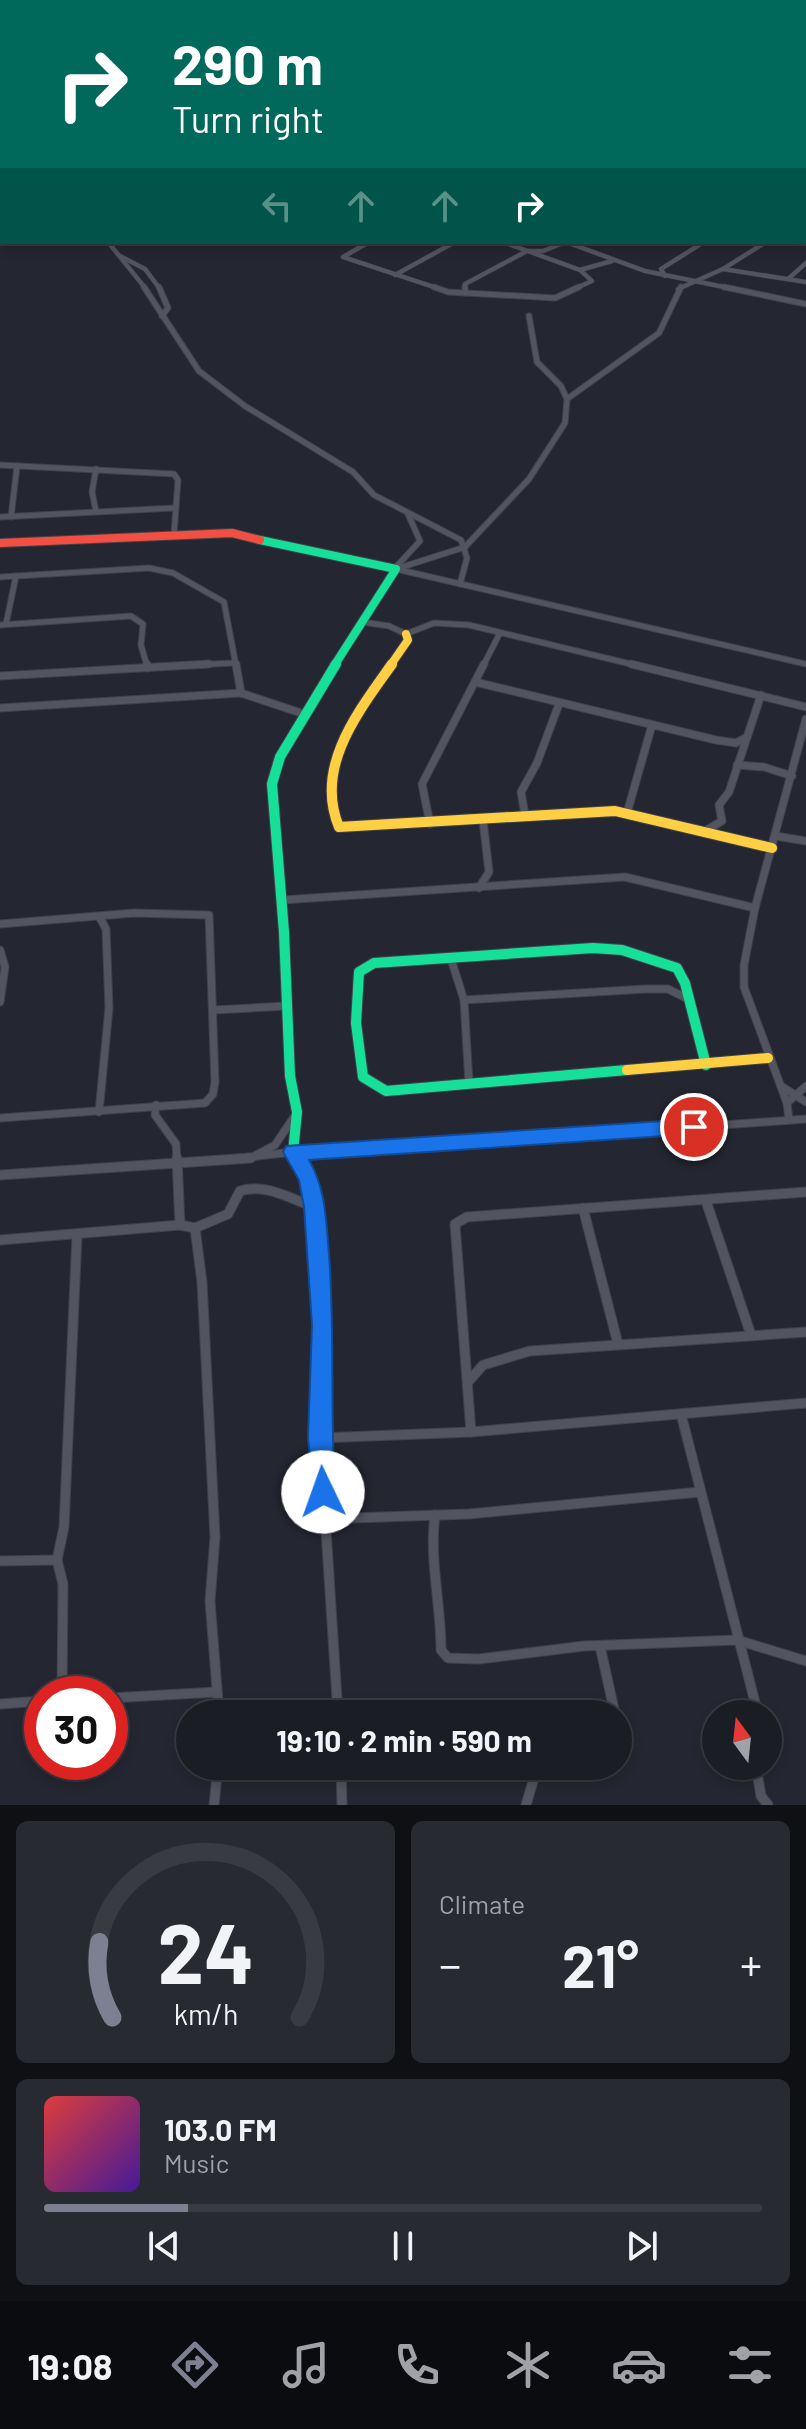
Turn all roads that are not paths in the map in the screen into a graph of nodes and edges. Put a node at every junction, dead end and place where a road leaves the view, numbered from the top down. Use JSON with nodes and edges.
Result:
{"nodes":[{"id":1,"x":110,"y":244,"type":"edge"},
{"id":2,"x":366,"y":244,"type":"edge"},
{"id":3,"x":443,"y":244,"type":"edge"},
{"id":4,"x":508,"y":244,"type":"edge"},
{"id":5,"x":562,"y":244,"type":"edge"},
{"id":6,"x":571,"y":244,"type":"edge"},
{"id":7,"x":700,"y":244,"type":"edge"},
{"id":8,"x":763,"y":244,"type":"edge"},
{"id":9,"x":449,"y":245,"type":"joint"},
{"id":10,"x":527,"y":251,"type":"junction"},
{"id":11,"x":120,"y":256,"type":"junction"},
{"id":12,"x":601,"y":256,"type":"junction"},
{"id":13,"x":616,"y":261,"type":"junction"},
{"id":14,"x":597,"y":263,"type":"junction"},
{"id":15,"x":806,"y":263,"type":"edge"},
{"id":16,"x":723,"y":269,"type":"junction"},
{"id":17,"x":580,"y":270,"type":"junction"},
{"id":18,"x":395,"y":275,"type":"junction"},
{"id":19,"x":665,"y":276,"type":"junction"},
{"id":20,"x":788,"y":279,"type":"junction"},
{"id":21,"x":694,"y":281,"type":"junction"},
{"id":22,"x":806,"y":282,"type":"edge"},
{"id":23,"x":465,"y":293,"type":"junction"},
{"id":24,"x":806,"y":304,"type":"edge"},
{"id":25,"x":162,"y":316,"type":"junction"},
{"id":26,"x":529,"y":316,"type":"dead end"},
{"id":27,"x":567,"y":399,"type":"junction"},
{"id":28,"x":0,"y":465,"type":"edge"},
{"id":29,"x":17,"y":466,"type":"junction"},
{"id":30,"x":96,"y":469,"type":"junction"},
{"id":31,"x":174,"y":508,"type":"junction"},
{"id":32,"x":96,"y":511,"type":"junction"},
{"id":33,"x":408,"y":514,"type":"junction"},
{"id":34,"x":0,"y":517,"type":"edge"},
{"id":35,"x":11,"y":517,"type":"junction"},
{"id":36,"x":174,"y":534,"type":"junction"},
{"id":37,"x":0,"y":543,"type":"edge"},
{"id":38,"x":465,"y":547,"type":"junction"},
{"id":39,"x":396,"y":569,"type":"junction"},
{"id":40,"x":16,"y":576,"type":"junction"},
{"id":41,"x":0,"y":577,"type":"edge"},
{"id":42,"x":460,"y":584,"type":"junction"},
{"id":43,"x":362,"y":622,"type":"junction"},
{"id":44,"x":3,"y":625,"type":"edge"},
{"id":45,"x":500,"y":633,"type":"junction"},
{"id":46,"x":406,"y":634,"type":"junction"},
{"id":47,"x":233,"y":663,"type":"junction"},
{"id":48,"x":806,"y":664,"type":"edge"},
{"id":49,"x":148,"y":668,"type":"junction"},
{"id":50,"x":0,"y":676,"type":"edge"},
{"id":51,"x":475,"y":682,"type":"junction"},
{"id":52,"x":241,"y":693,"type":"junction"},
{"id":53,"x":761,"y":695,"type":"junction"},
{"id":54,"x":559,"y":704,"type":"junction"},
{"id":55,"x":806,"y":707,"type":"edge"},
{"id":56,"x":0,"y":708,"type":"edge"},
{"id":57,"x":304,"y":714,"type":"junction"},
{"id":58,"x":806,"y":719,"type":"edge"},
{"id":59,"x":652,"y":725,"type":"junction"},
{"id":60,"x":747,"y":737,"type":"junction"},
{"id":61,"x":737,"y":765,"type":"junction"},
{"id":62,"x":792,"y":776,"type":"junction"},
{"id":63,"x":627,"y":813,"type":"junction"},
{"id":64,"x":525,"y":815,"type":"junction"},
{"id":65,"x":483,"y":820,"type":"junction"},
{"id":66,"x":430,"y":824,"type":"junction"},
{"id":67,"x":702,"y":832,"type":"junction"},
{"id":68,"x":776,"y":836,"type":"junction"},
{"id":69,"x":806,"y":841,"type":"edge"},
{"id":70,"x":772,"y":848,"type":"junction"},
{"id":71,"x":479,"y":888,"type":"junction"},
{"id":72,"x":282,"y":900,"type":"junction"},
{"id":73,"x":755,"y":908,"type":"junction"},
{"id":74,"x":98,"y":917,"type":"junction"},
{"id":75,"x":0,"y":924,"type":"edge"},
{"id":76,"x":0,"y":932,"type":"edge"},
{"id":77,"x":0,"y":950,"type":"edge"},
{"id":78,"x":451,"y":959,"type":"junction"},
{"id":79,"x":688,"y":999,"type":"junction"},
{"id":80,"x":464,"y":1000,"type":"junction"},
{"id":81,"x":0,"y":1002,"type":"edge"},
{"id":82,"x":286,"y":1006,"type":"junction"},
{"id":83,"x":214,"y":1010,"type":"junction"},
{"id":84,"x":768,"y":1058,"type":"junction"},
{"id":85,"x":706,"y":1065,"type":"junction"},
{"id":86,"x":469,"y":1083,"type":"junction"},
{"id":87,"x":780,"y":1086,"type":"junction"},
{"id":88,"x":806,"y":1086,"type":"edge"},
{"id":89,"x":795,"y":1096,"type":"junction"},
{"id":90,"x":806,"y":1102,"type":"edge"},
{"id":91,"x":787,"y":1103,"type":"junction"},
{"id":92,"x":156,"y":1105,"type":"junction"},
{"id":93,"x":99,"y":1112,"type":"junction"},
{"id":94,"x":297,"y":1112,"type":"junction"},
{"id":95,"x":0,"y":1118,"type":"edge"},
{"id":96,"x":806,"y":1119,"type":"edge"},
{"id":97,"x":789,"y":1120,"type":"junction"},
{"id":98,"x":293,"y":1152,"type":"junction"},
{"id":99,"x":251,"y":1158,"type":"junction"},
{"id":100,"x":176,"y":1163,"type":"junction"},
{"id":101,"x":0,"y":1175,"type":"edge"},
{"id":102,"x":805,"y":1193,"type":"edge"},
{"id":103,"x":706,"y":1201,"type":"junction"},
{"id":104,"x":315,"y":1207,"type":"junction"},
{"id":105,"x":583,"y":1208,"type":"junction"},
{"id":106,"x":180,"y":1225,"type":"junction"},
{"id":107,"x":195,"y":1228,"type":"junction"},
{"id":108,"x":77,"y":1235,"type":"junction"},
{"id":109,"x":0,"y":1240,"type":"edge"},
{"id":110,"x":806,"y":1332,"type":"edge"},
{"id":111,"x":751,"y":1335,"type":"junction"},
{"id":112,"x":618,"y":1344,"type":"junction"},
{"id":113,"x":469,"y":1381,"type":"junction"},
{"id":114,"x":806,"y":1403,"type":"edge"},
{"id":115,"x":681,"y":1414,"type":"junction"},
{"id":116,"x":471,"y":1432,"type":"junction"},
{"id":117,"x":320,"y":1438,"type":"junction"},
{"id":118,"x":700,"y":1492,"type":"junction"},
{"id":119,"x":435,"y":1515,"type":"junction"},
{"id":120,"x":324,"y":1519,"type":"junction"},
{"id":121,"x":57,"y":1560,"type":"junction"},
{"id":122,"x":0,"y":1561,"type":"edge"},
{"id":123,"x":737,"y":1640,"type":"junction"},
{"id":124,"x":600,"y":1646,"type":"junction"},
{"id":125,"x":806,"y":1661,"type":"edge"},
{"id":126,"x":62,"y":1676,"type":"edge"},
{"id":127,"x":217,"y":1692,"type":"junction"},
{"id":128,"x":128,"y":1697,"type":"edge"},
{"id":129,"x":218,"y":1700,"type":"edge"},
{"id":130,"x":337,"y":1700,"type":"edge"},
{"id":131,"x":612,"y":1700,"type":"edge"},
{"id":132,"x":754,"y":1700,"type":"edge"},
{"id":133,"x":24,"y":1702,"type":"edge"},
{"id":134,"x":0,"y":1704,"type":"edge"},
{"id":135,"x":217,"y":1780,"type":"edge"},
{"id":136,"x":341,"y":1780,"type":"edge"},
{"id":137,"x":534,"y":1780,"type":"edge"},
{"id":138,"x":758,"y":1780,"type":"edge"},
{"id":139,"x":214,"y":1805,"type":"edge"},
{"id":140,"x":342,"y":1805,"type":"edge"},
{"id":141,"x":526,"y":1805,"type":"edge"},
{"id":142,"x":768,"y":1805,"type":"edge"}],
"edges":[{"from":1,"to":11,"type":"street"},
{"from":2,"to":18,"type":"street"},
{"from":3,"to":9,"type":"street"},
{"from":4,"to":10,"type":"street"},
{"from":5,"to":10,"type":"street"},
{"from":6,"to":12,"type":"street"},
{"from":7,"to":19,"type":"street"},
{"from":8,"to":16,"type":"street"},
{"from":9,"to":18,"type":"street"},
{"from":10,"to":17,"type":"street"},
{"from":10,"to":23,"type":"street"},
{"from":11,"to":25,"type":"street"},
{"from":11,"to":25,"type":"street"},
{"from":12,"to":13,"type":"street"},
{"from":12,"to":14,"type":"street"},
{"from":13,"to":14,"type":"street"},
{"from":13,"to":19,"type":"street"},
{"from":14,"to":17,"type":"street"},
{"from":15,"to":20,"type":"street"},
{"from":16,"to":20,"type":"street"},
{"from":16,"to":21,"type":"street"},
{"from":17,"to":23,"type":"street"},
{"from":18,"to":23,"type":"street"},
{"from":19,"to":21,"type":"street"},
{"from":20,"to":22,"type":"street"},
{"from":21,"to":24,"type":"street"},
{"from":21,"to":27,"type":"street"},
{"from":25,"to":33,"type":"street"},
{"from":26,"to":27,"type":"street"},
{"from":27,"to":38,"type":"street"},
{"from":28,"to":29,"type":"street"},
{"from":29,"to":30,"type":"street"},
{"from":29,"to":35,"type":"street"},
{"from":30,"to":31,"type":"street"},
{"from":30,"to":32,"type":"street"},
{"from":31,"to":32,"type":"street"},
{"from":31,"to":36,"type":"street"},
{"from":32,"to":35,"type":"street"},
{"from":33,"to":38,"type":"street"},
{"from":33,"to":39,"type":"street"},
{"from":34,"to":35,"type":"street"},
{"from":36,"to":37,"type":"street"},
{"from":36,"to":39,"type":"street"},
{"from":38,"to":39,"type":"street"},
{"from":38,"to":42,"type":"street"},
{"from":39,"to":42,"type":"street"},
{"from":39,"to":43,"type":"street"},
{"from":40,"to":41,"type":"street"},
{"from":40,"to":44,"type":"street"},
{"from":40,"to":47,"type":"street"},
{"from":42,"to":48,"type":"street"},
{"from":43,"to":46,"type":"street"},
{"from":43,"to":57,"type":"street"},
{"from":44,"to":49,"type":"street"},
{"from":45,"to":46,"type":"street"},
{"from":45,"to":51,"type":"street"},
{"from":45,"to":53,"type":"street"},
{"from":46,"to":66,"type":"street"},
{"from":47,"to":49,"type":"street"},
{"from":47,"to":52,"type":"street"},
{"from":49,"to":50,"type":"street"},
{"from":51,"to":54,"type":"street"},
{"from":51,"to":66,"type":"street"},
{"from":52,"to":56,"type":"street"},
{"from":52,"to":57,"type":"street"},
{"from":53,"to":55,"type":"street"},
{"from":53,"to":60,"type":"street"},
{"from":54,"to":59,"type":"street"},
{"from":54,"to":64,"type":"street"},
{"from":57,"to":72,"type":"street"},
{"from":58,"to":62,"type":"street"},
{"from":59,"to":60,"type":"street"},
{"from":59,"to":63,"type":"street"},
{"from":60,"to":61,"type":"street"},
{"from":61,"to":62,"type":"street"},
{"from":61,"to":67,"type":"street"},
{"from":62,"to":68,"type":"street"},
{"from":63,"to":64,"type":"street"},
{"from":63,"to":67,"type":"street"},
{"from":64,"to":65,"type":"street"},
{"from":65,"to":66,"type":"street"},
{"from":65,"to":71,"type":"street"},
{"from":67,"to":70,"type":"street"},
{"from":68,"to":69,"type":"street"},
{"from":68,"to":70,"type":"street"},
{"from":70,"to":73,"type":"street"},
{"from":71,"to":72,"type":"street"},
{"from":71,"to":73,"type":"street"},
{"from":72,"to":82,"type":"street"},
{"from":73,"to":84,"type":"street"},
{"from":74,"to":75,"type":"street"},
{"from":74,"to":83,"type":"street"},
{"from":74,"to":93,"type":"street"},
{"from":75,"to":76,"type":"street"},
{"from":77,"to":81,"type":"street"},
{"from":78,"to":79,"type":"street"},
{"from":78,"to":80,"type":"street"},
{"from":78,"to":86,"type":"street"},
{"from":79,"to":80,"type":"street"},
{"from":79,"to":85,"type":"street"},
{"from":80,"to":86,"type":"street"},
{"from":82,"to":83,"type":"street"},
{"from":82,"to":94,"type":"street"},
{"from":83,"to":92,"type":"street"},
{"from":84,"to":85,"type":"street"},
{"from":84,"to":87,"type":"street"},
{"from":85,"to":86,"type":"street"},
{"from":87,"to":89,"type":"street"},
{"from":87,"to":91,"type":"street"},
{"from":88,"to":89,"type":"street"},
{"from":89,"to":90,"type":"street"},
{"from":89,"to":91,"type":"street"},
{"from":91,"to":97,"type":"street"},
{"from":92,"to":93,"type":"street"},
{"from":92,"to":100,"type":"street"},
{"from":93,"to":95,"type":"street"},
{"from":94,"to":98,"type":"street"},
{"from":94,"to":99,"type":"street"},
{"from":96,"to":97,"type":"street"},
{"from":97,"to":98,"type":"street"},
{"from":98,"to":99,"type":"street"},
{"from":98,"to":104,"type":"street"},
{"from":99,"to":100,"type":"street"},
{"from":100,"to":101,"type":"street"},
{"from":100,"to":106,"type":"street"},
{"from":102,"to":103,"type":"street"},
{"from":103,"to":105,"type":"street"},
{"from":103,"to":111,"type":"street"},
{"from":104,"to":107,"type":"street"},
{"from":104,"to":117,"type":"street"},
{"from":105,"to":112,"type":"street"},
{"from":105,"to":113,"type":"street"},
{"from":106,"to":107,"type":"street"},
{"from":106,"to":108,"type":"street"},
{"from":107,"to":127,"type":"street"},
{"from":108,"to":109,"type":"street"},
{"from":108,"to":121,"type":"street"},
{"from":110,"to":111,"type":"street"},
{"from":111,"to":112,"type":"street"},
{"from":112,"to":113,"type":"street"},
{"from":113,"to":116,"type":"street"},
{"from":114,"to":115,"type":"street"},
{"from":115,"to":116,"type":"street"},
{"from":115,"to":118,"type":"street"},
{"from":116,"to":117,"type":"street"},
{"from":117,"to":120,"type":"street"},
{"from":118,"to":119,"type":"street"},
{"from":118,"to":123,"type":"street"},
{"from":119,"to":120,"type":"street"},
{"from":119,"to":124,"type":"street"},
{"from":120,"to":130,"type":"street"},
{"from":121,"to":122,"type":"street"},
{"from":121,"to":126,"type":"street"},
{"from":123,"to":124,"type":"street"},
{"from":123,"to":125,"type":"street"},
{"from":123,"to":132,"type":"street"},
{"from":124,"to":131,"type":"street"},
{"from":127,"to":128,"type":"street"},
{"from":127,"to":129,"type":"street"},
{"from":133,"to":134,"type":"street"},
{"from":135,"to":139,"type":"street"},
{"from":136,"to":140,"type":"street"},
{"from":137,"to":141,"type":"street"},
{"from":138,"to":142,"type":"street"}]}
